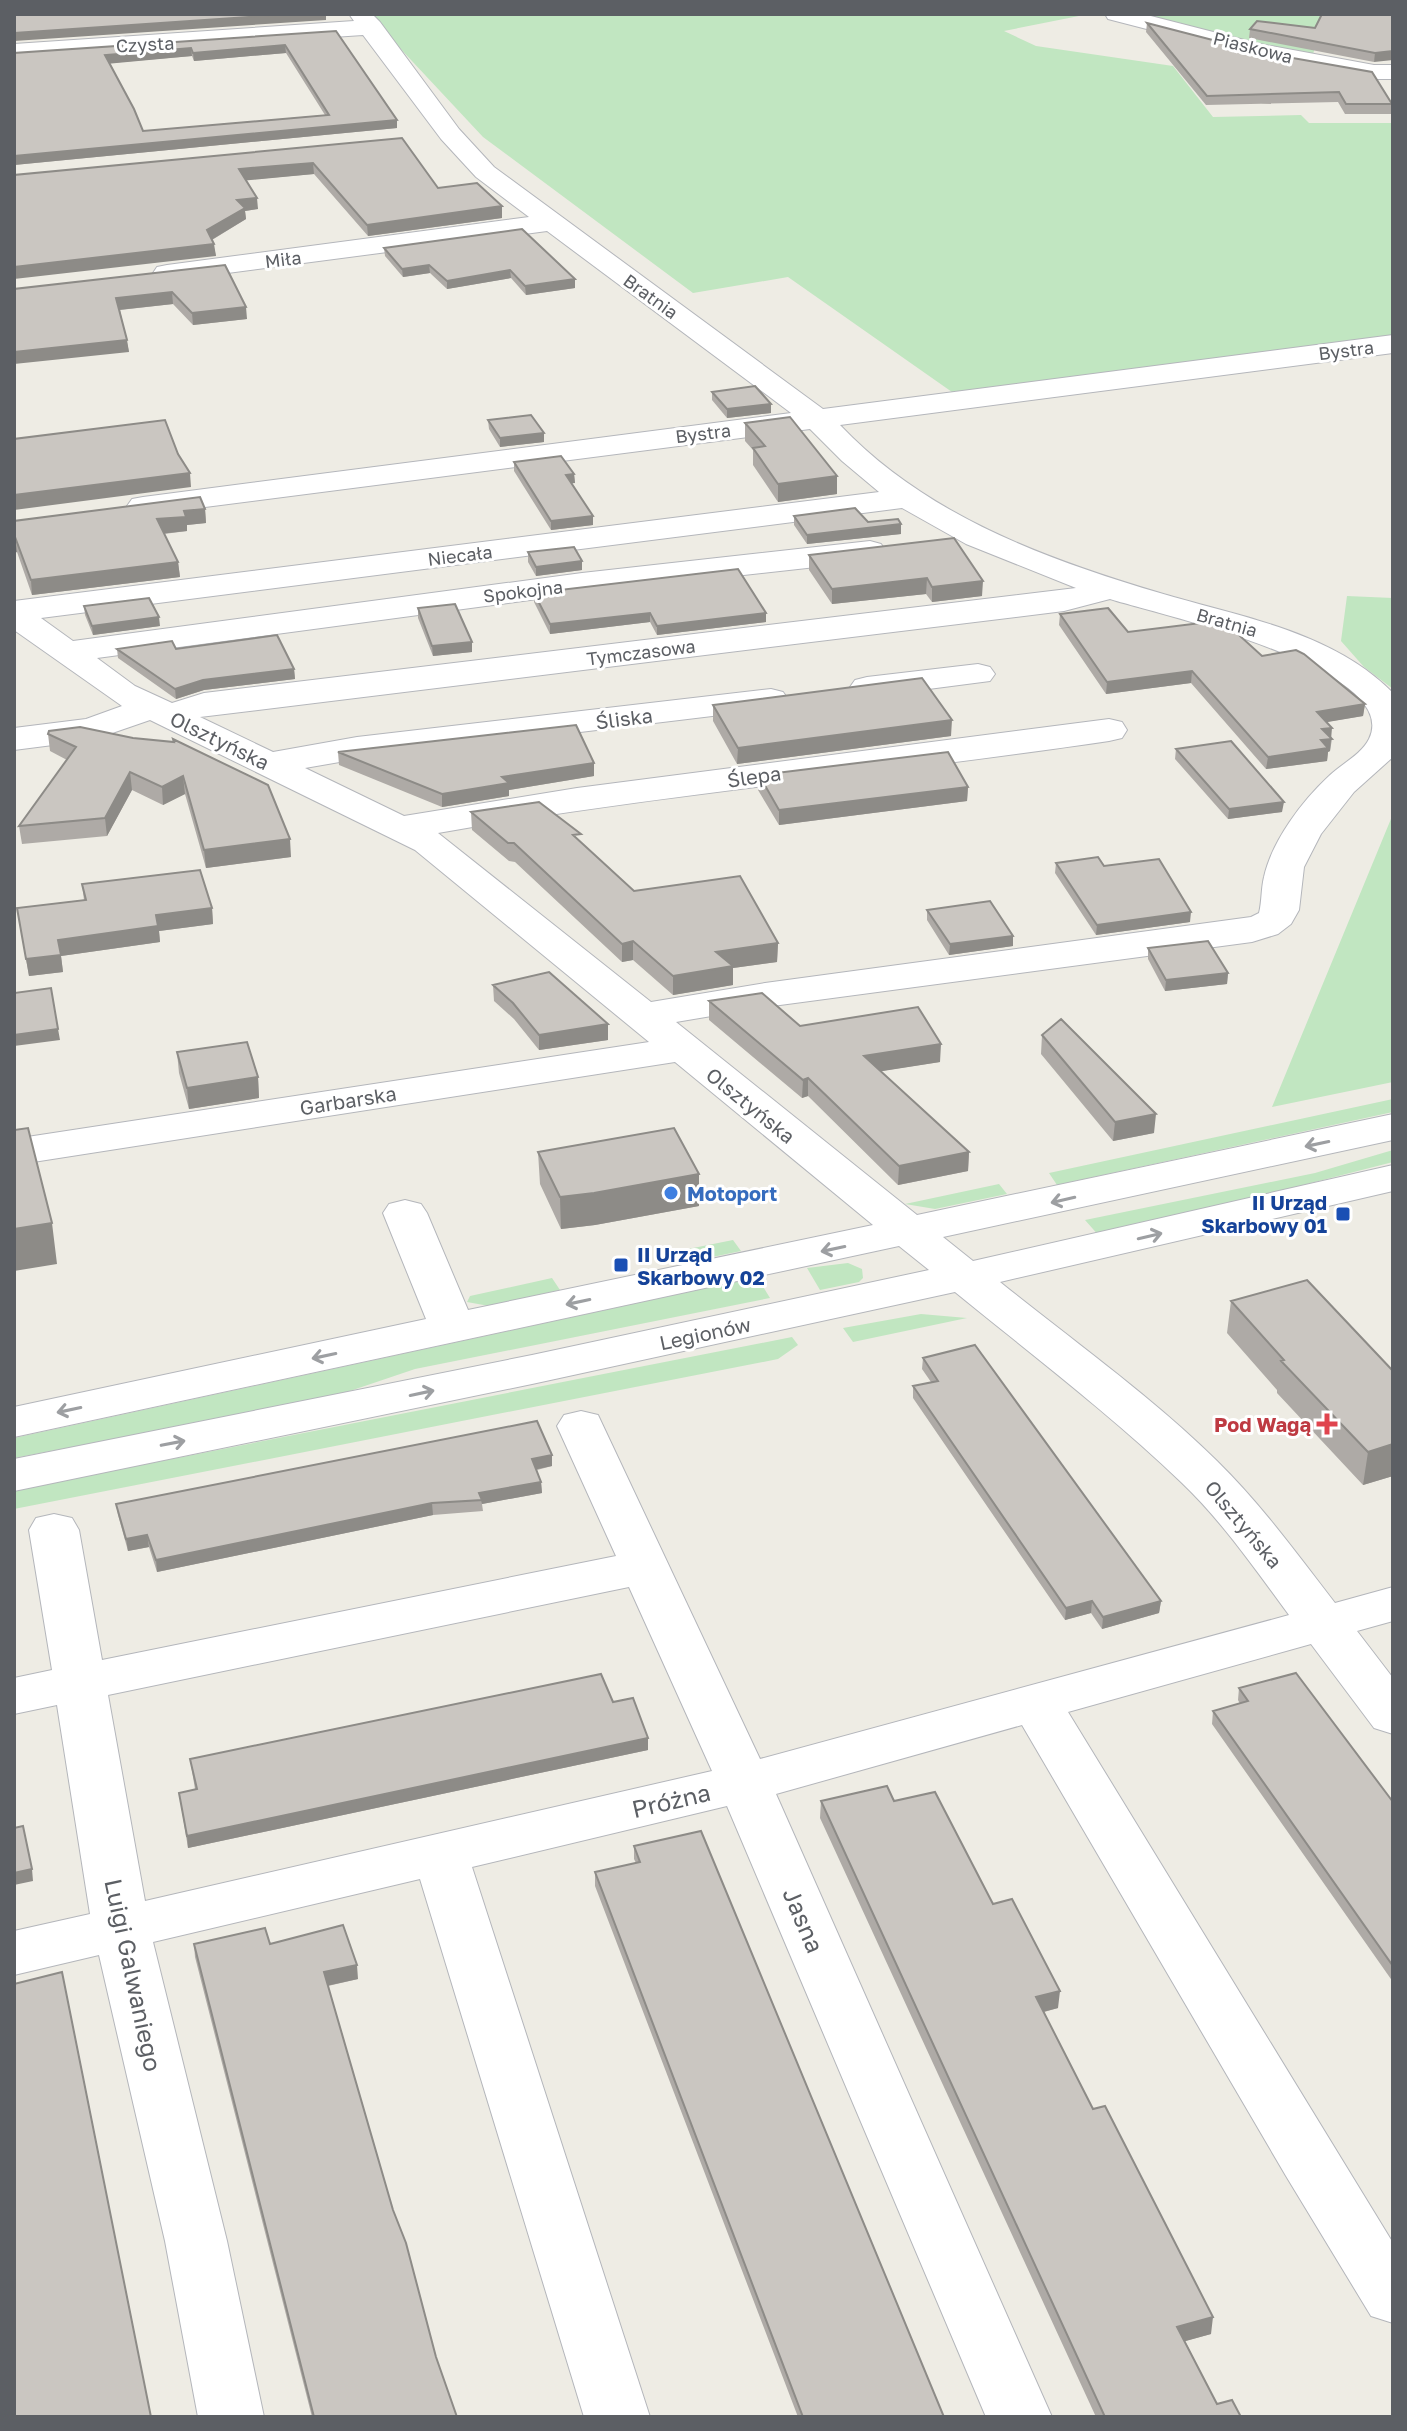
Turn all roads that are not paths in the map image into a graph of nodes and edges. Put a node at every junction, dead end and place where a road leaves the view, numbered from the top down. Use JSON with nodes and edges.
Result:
{"nodes":[{"id":1,"x":1116,"y":14,"type":"edge"},
{"id":2,"x":366,"y":21,"type":"edge"},
{"id":3,"x":14,"y":51,"type":"edge"},
{"id":4,"x":1392,"y":73,"type":"edge"},
{"id":5,"x":450,"y":134,"type":"junction"},
{"id":6,"x":419,"y":137,"type":"dead end"},
{"id":7,"x":551,"y":222,"type":"junction"},
{"id":8,"x":137,"y":276,"type":"edge"},
{"id":9,"x":1393,"y":344,"type":"edge"},
{"id":10,"x":818,"y":419,"type":"junction"},
{"id":11,"x":907,"y":498,"type":"junction"},
{"id":12,"x":109,"y":511,"type":"edge"},
{"id":13,"x":979,"y":538,"type":"junction"},
{"id":14,"x":1112,"y":588,"type":"junction"},
{"id":15,"x":14,"y":613,"type":"edge"},
{"id":16,"x":67,"y":652,"type":"junction"},
{"id":17,"x":978,"y":674,"type":"dead end"},
{"id":18,"x":161,"y":712,"type":"junction"},
{"id":19,"x":1109,"y":730,"type":"dead end"},
{"id":20,"x":14,"y":739,"type":"edge"},
{"id":21,"x":269,"y":764,"type":"junction"},
{"id":22,"x":400,"y":828,"type":"junction"},
{"id":23,"x":642,"y":1016,"type":"junction"},
{"id":24,"x":682,"y":1049,"type":"junction"},
{"id":25,"x":1393,"y":1127,"type":"edge"},
{"id":26,"x":14,"y":1152,"type":"edge"},
{"id":27,"x":1393,"y":1178,"type":"edge"},
{"id":28,"x":405,"y":1213,"type":"dead end"},
{"id":29,"x":909,"y":1233,"type":"junction"},
{"id":30,"x":964,"y":1279,"type":"junction"},
{"id":31,"x":453,"y":1329,"type":"junction"},
{"id":32,"x":14,"y":1422,"type":"edge"},
{"id":33,"x":581,"y":1426,"type":"dead end"},
{"id":34,"x":14,"y":1475,"type":"edge"},
{"id":35,"x":54,"y":1530,"type":"dead end"},
{"id":36,"x":646,"y":1567,"type":"junction"},
{"id":37,"x":1393,"y":1604,"type":"edge"},
{"id":38,"x":1323,"y":1624,"type":"junction"},
{"id":39,"x":79,"y":1682,"type":"junction"},
{"id":40,"x":14,"y":1696,"type":"edge"},
{"id":41,"x":1036,"y":1703,"type":"junction"},
{"id":42,"x":1393,"y":1715,"type":"edge"},
{"id":43,"x":744,"y":1783,"type":"junction"},
{"id":44,"x":440,"y":1854,"type":"junction"},
{"id":45,"x":121,"y":1928,"type":"junction"},
{"id":46,"x":14,"y":1953,"type":"edge"},
{"id":47,"x":1393,"y":2297,"type":"edge"},
{"id":48,"x":231,"y":2417,"type":"edge"},
{"id":49,"x":617,"y":2417,"type":"edge"},
{"id":50,"x":1019,"y":2417,"type":"edge"}],
"edges":[{"from":1,"to":4,"type":"street","name":"Piaskowa"},
{"from":2,"to":3,"type":"street","name":"Czysta"},
{"from":2,"to":5,"type":"street","name":"Bratnia"},
{"from":5,"to":6,"type":"street"},
{"from":5,"to":7,"type":"street","name":"Bratnia"},
{"from":7,"to":8,"type":"street","name":"Miła"},
{"from":7,"to":10,"type":"street","name":"Bratnia"},
{"from":9,"to":10,"type":"street","name":"Bystra"},
{"from":10,"to":11,"type":"street","name":"Bratnia"},
{"from":10,"to":12,"type":"street","name":"Bystra"},
{"from":11,"to":13,"type":"street","name":"Bratnia"},
{"from":11,"to":15,"type":"street","name":"Niecała"},
{"from":13,"to":14,"type":"street","name":"Bratnia"},
{"from":13,"to":16,"type":"street","name":"Spokojna"},
{"from":14,"to":18,"type":"street","name":"Tymczasowa"},
{"from":14,"to":23,"type":"street","name":"Bratnia"},
{"from":15,"to":16,"type":"street","name":"Olsztyńska"},
{"from":16,"to":18,"type":"street","name":"Olsztyńska"},
{"from":17,"to":21,"type":"street","name":"Śliska"},
{"from":18,"to":20,"type":"street","name":"Tymczasowa"},
{"from":18,"to":21,"type":"street","name":"Olsztyńska"},
{"from":19,"to":22,"type":"street","name":"Ślepa"},
{"from":21,"to":22,"type":"street","name":"Olsztyńska"},
{"from":22,"to":23,"type":"street","name":"Olsztyńska"},
{"from":23,"to":24,"type":"street","name":"Olsztyńska"},
{"from":24,"to":26,"type":"street","name":"Garbarska"},
{"from":24,"to":29,"type":"street","name":"Olsztyńska"},
{"from":25,"to":29,"type":"street","one_way":true},
{"from":30,"to":27,"type":"street","name":"Legionów","one_way":true},
{"from":28,"to":31,"type":"street"},
{"from":29,"to":30,"type":"street","name":"Olsztyńska"},
{"from":29,"to":31,"type":"street","one_way":true},
{"from":34,"to":30,"type":"street","name":"Legionów","one_way":true},
{"from":30,"to":38,"type":"street","name":"Olsztyńska"},
{"from":31,"to":32,"type":"street","one_way":true},
{"from":33,"to":36,"type":"street","name":"Jasna"},
{"from":35,"to":39,"type":"street","name":"Luigi Galwaniego"},
{"from":36,"to":39,"type":"street"},
{"from":36,"to":43,"type":"street","name":"Jasna"},
{"from":37,"to":38,"type":"street","name":"Próżna"},
{"from":38,"to":41,"type":"street","name":"Próżna"},
{"from":38,"to":42,"type":"street","name":"Olsztyńska"},
{"from":39,"to":40,"type":"street"},
{"from":39,"to":45,"type":"street","name":"Luigi Galwaniego"},
{"from":41,"to":43,"type":"street","name":"Próżna"},
{"from":41,"to":47,"type":"street"},
{"from":43,"to":44,"type":"street","name":"Próżna"},
{"from":43,"to":50,"type":"street","name":"Jasna"},
{"from":44,"to":45,"type":"street","name":"Próżna"},
{"from":44,"to":49,"type":"street"},
{"from":45,"to":46,"type":"street","name":"Próżna"},
{"from":45,"to":48,"type":"street","name":"Luigi Galwaniego"}]}
